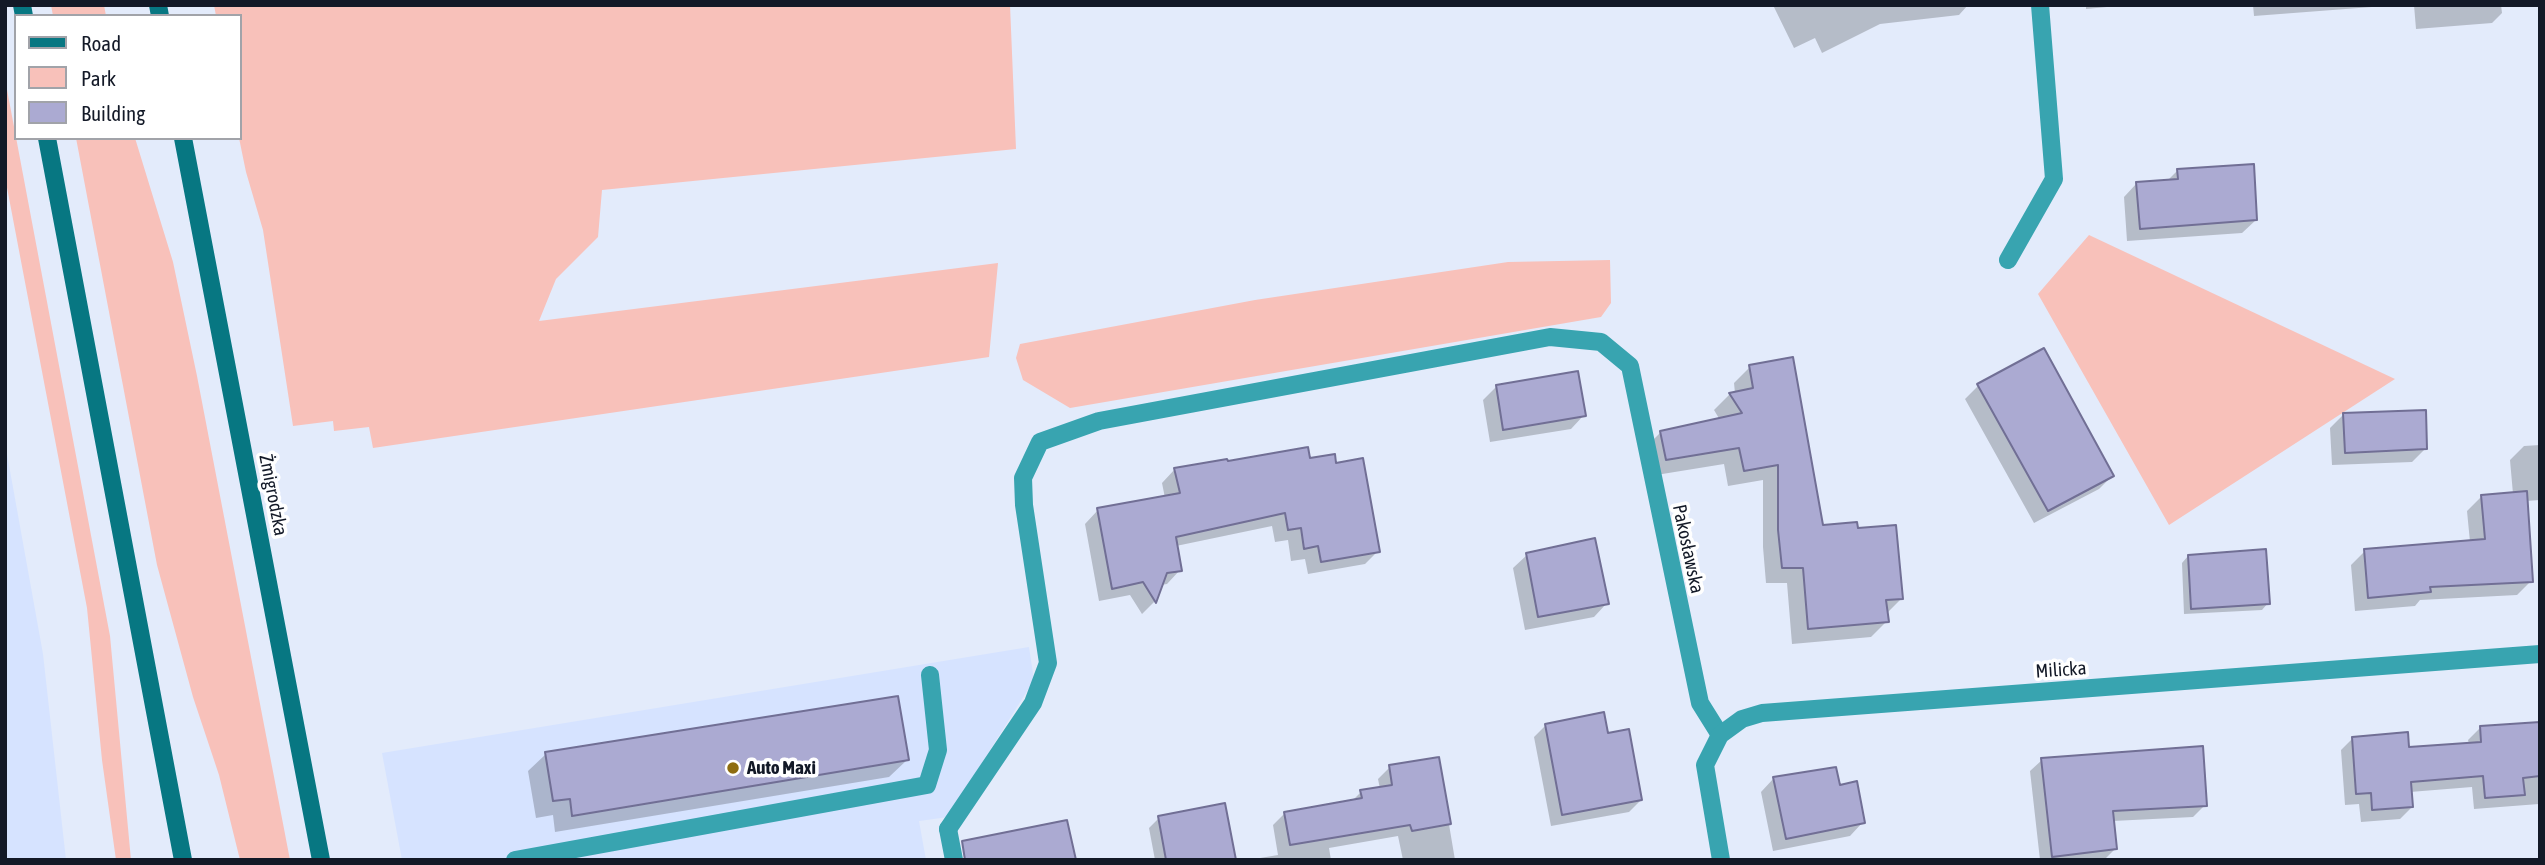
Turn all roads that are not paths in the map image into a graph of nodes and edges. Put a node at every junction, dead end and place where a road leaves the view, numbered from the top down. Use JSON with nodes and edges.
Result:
{"nodes":[{"id":1,"x":2040,"y":5,"type":"edge"},
{"id":2,"x":47,"y":140,"type":"edge"},
{"id":3,"x":183,"y":140,"type":"edge"},
{"id":4,"x":2008,"y":260,"type":"dead end"},
{"id":5,"x":2540,"y":654,"type":"edge"},
{"id":6,"x":930,"y":675,"type":"dead end"},
{"id":7,"x":1720,"y":735,"type":"junction"},
{"id":8,"x":183,"y":860,"type":"edge"},
{"id":9,"x":321,"y":860,"type":"edge"},
{"id":10,"x":515,"y":860,"type":"edge"},
{"id":11,"x":954,"y":860,"type":"edge"},
{"id":12,"x":1721,"y":860,"type":"edge"}],
"edges":[{"from":1,"to":4,"type":"street"},
{"from":2,"to":8,"type":"main road"},
{"from":3,"to":9,"type":"main road","name":"Żmigrodzka"},
{"from":5,"to":7,"type":"street","name":"Milicka"},
{"from":6,"to":10,"type":"street"},
{"from":7,"to":11,"type":"street","name":"Pakosławska"},
{"from":7,"to":12,"type":"street"}]}
